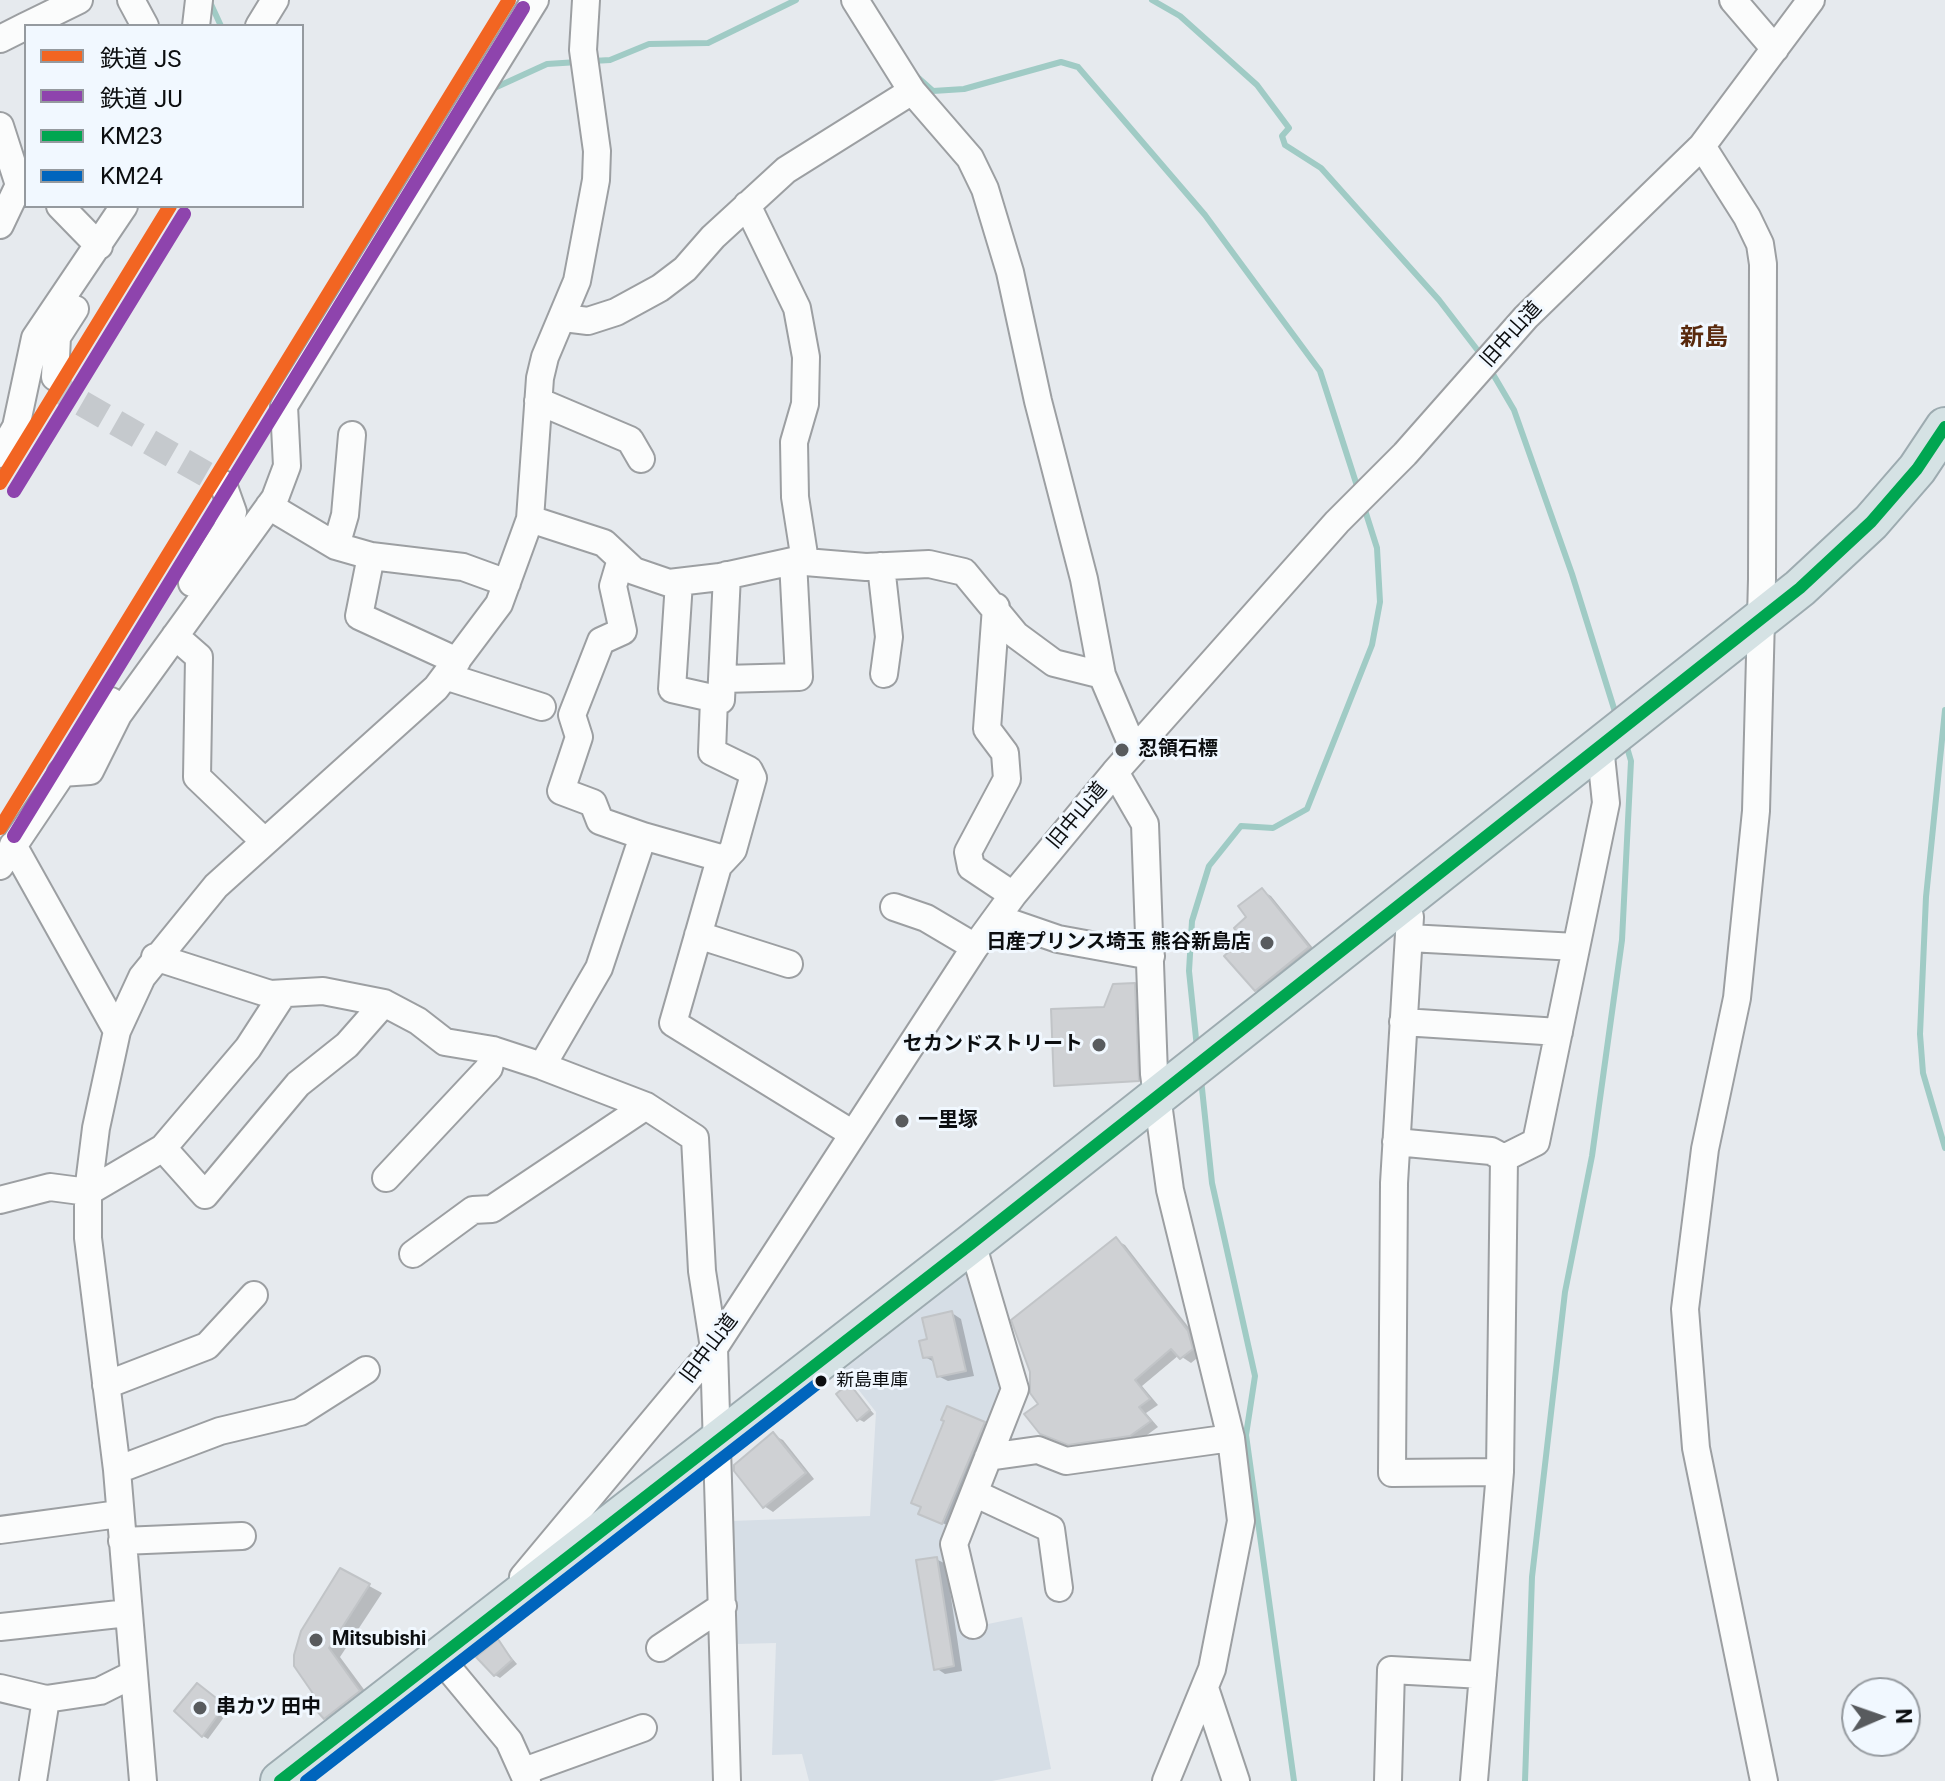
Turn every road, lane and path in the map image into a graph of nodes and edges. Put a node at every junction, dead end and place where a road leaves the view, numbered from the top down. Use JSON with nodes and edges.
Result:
{"nodes":[{"id":1,"x":79,"y":0,"type":"edge"},
{"id":2,"x":131,"y":0,"type":"edge"},
{"id":3,"x":199,"y":0,"type":"edge"},
{"id":4,"x":275,"y":0,"type":"edge"},
{"id":5,"x":535,"y":0,"type":"edge"},
{"id":6,"x":586,"y":0,"type":"edge"},
{"id":7,"x":855,"y":0,"type":"edge"},
{"id":8,"x":1733,"y":0,"type":"edge"},
{"id":9,"x":1811,"y":0,"type":"edge"},
{"id":10,"x":30,"y":24,"type":"edge"},
{"id":11,"x":144,"y":24,"type":"edge"},
{"id":12,"x":196,"y":24,"type":"edge"},
{"id":13,"x":260,"y":24,"type":"edge"},
{"id":14,"x":24,"y":27,"type":"edge"},
{"id":15,"x":0,"y":39,"type":"edge"},
{"id":16,"x":1775,"y":49,"type":"junction"},
{"id":17,"x":908,"y":85,"type":"junction"},
{"id":18,"x":0,"y":126,"type":"edge"},
{"id":19,"x":1702,"y":146,"type":"junction"},
{"id":20,"x":22,"y":186,"type":"edge"},
{"id":21,"x":747,"y":205,"type":"junction"},
{"id":22,"x":62,"y":208,"type":"edge"},
{"id":23,"x":123,"y":208,"type":"edge"},
{"id":24,"x":141,"y":208,"type":"edge"},
{"id":25,"x":0,"y":225,"type":"edge"},
{"id":26,"x":99,"y":246,"type":"junction"},
{"id":27,"x":564,"y":318,"type":"junction"},
{"id":28,"x":55,"y":377,"type":"dead end"},
{"id":29,"x":538,"y":401,"type":"junction"},
{"id":30,"x":1945,"y":427,"type":"edge"},
{"id":31,"x":352,"y":435,"type":"dead end"},
{"id":32,"x":0,"y":454,"type":"edge"},
{"id":33,"x":641,"y":459,"type":"dead end"},
{"id":34,"x":223,"y":484,"type":"dead end"},
{"id":35,"x":269,"y":506,"type":"junction"},
{"id":36,"x":530,"y":519,"type":"junction"},
{"id":37,"x":336,"y":546,"type":"junction"},
{"id":38,"x":371,"y":556,"type":"junction"},
{"id":39,"x":621,"y":559,"type":"junction"},
{"id":40,"x":799,"y":561,"type":"junction"},
{"id":41,"x":881,"y":566,"type":"junction"},
{"id":42,"x":727,"y":575,"type":"junction"},
{"id":43,"x":679,"y":582,"type":"junction"},
{"id":44,"x":507,"y":583,"type":"junction"},
{"id":45,"x":996,"y":607,"type":"junction"},
{"id":46,"x":1761,"y":619,"type":"junction"},
{"id":47,"x":175,"y":636,"type":"junction"},
{"id":48,"x":451,"y":669,"type":"junction"},
{"id":49,"x":884,"y":674,"type":"dead end"},
{"id":50,"x":1102,"y":675,"type":"junction"},
{"id":51,"x":719,"y":689,"type":"junction"},
{"id":52,"x":542,"y":707,"type":"dead end"},
{"id":53,"x":1614,"y":735,"type":"junction"},
{"id":54,"x":1134,"y":750,"type":"junction"},
{"id":55,"x":1115,"y":772,"type":"junction"},
{"id":56,"x":61,"y":773,"type":"junction"},
{"id":57,"x":643,"y":836,"type":"junction"},
{"id":58,"x":265,"y":842,"type":"junction"},
{"id":59,"x":6,"y":855,"type":"edge"},
{"id":60,"x":718,"y":866,"type":"junction"},
{"id":61,"x":1013,"y":895,"type":"junction"},
{"id":62,"x":1405,"y":898,"type":"junction"},
{"id":63,"x":894,"y":907,"type":"dead end"},
{"id":64,"x":997,"y":918,"type":"junction"},
{"id":65,"x":698,"y":935,"type":"junction"},
{"id":66,"x":1409,"y":938,"type":"junction"},
{"id":67,"x":975,"y":947,"type":"junction"},
{"id":68,"x":1576,"y":947,"type":"junction"},
{"id":69,"x":1151,"y":956,"type":"junction"},
{"id":70,"x":155,"y":957,"type":"junction"},
{"id":71,"x":789,"y":964,"type":"dead end"},
{"id":72,"x":283,"y":994,"type":"junction"},
{"id":73,"x":384,"y":1003,"type":"junction"},
{"id":74,"x":1403,"y":1022,"type":"junction"},
{"id":75,"x":117,"y":1031,"type":"junction"},
{"id":76,"x":1559,"y":1032,"type":"junction"},
{"id":77,"x":493,"y":1050,"type":"junction"},
{"id":78,"x":542,"y":1066,"type":"junction"},
{"id":79,"x":1185,"y":1072,"type":"junction"},
{"id":80,"x":646,"y":1106,"type":"junction"},
{"id":81,"x":853,"y":1134,"type":"junction"},
{"id":82,"x":1396,"y":1142,"type":"junction"},
{"id":83,"x":163,"y":1148,"type":"junction"},
{"id":84,"x":1504,"y":1158,"type":"junction"},
{"id":85,"x":386,"y":1178,"type":"dead end"},
{"id":86,"x":88,"y":1192,"type":"junction"},
{"id":87,"x":0,"y":1200,"type":"edge"},
{"id":88,"x":972,"y":1243,"type":"junction"},
{"id":89,"x":413,"y":1254,"type":"dead end"},
{"id":90,"x":254,"y":1295,"type":"dead end"},
{"id":91,"x":714,"y":1348,"type":"junction"},
{"id":92,"x":366,"y":1370,"type":"dead end"},
{"id":93,"x":106,"y":1385,"type":"junction"},
{"id":94,"x":1231,"y":1438,"type":"junction"},
{"id":95,"x":715,"y":1441,"type":"junction"},
{"id":96,"x":988,"y":1457,"type":"junction"},
{"id":97,"x":117,"y":1470,"type":"junction"},
{"id":98,"x":1500,"y":1472,"type":"junction"},
{"id":99,"x":974,"y":1493,"type":"junction"},
{"id":100,"x":119,"y":1514,"type":"junction"},
{"id":101,"x":0,"y":1530,"type":"edge"},
{"id":102,"x":242,"y":1536,"type":"dead end"},
{"id":103,"x":122,"y":1541,"type":"junction"},
{"id":104,"x":1059,"y":1588,"type":"dead end"},
{"id":105,"x":723,"y":1606,"type":"junction"},
{"id":106,"x":128,"y":1613,"type":"junction"},
{"id":107,"x":485,"y":1622,"type":"junction"},
{"id":108,"x":973,"y":1625,"type":"dead end"},
{"id":109,"x":0,"y":1627,"type":"edge"},
{"id":110,"x":660,"y":1648,"type":"dead end"},
{"id":111,"x":440,"y":1658,"type":"junction"},
{"id":112,"x":134,"y":1674,"type":"junction"},
{"id":113,"x":1483,"y":1675,"type":"junction"},
{"id":114,"x":0,"y":1688,"type":"edge"},
{"id":115,"x":1205,"y":1688,"type":"junction"},
{"id":116,"x":46,"y":1699,"type":"junction"},
{"id":117,"x":643,"y":1728,"type":"dead end"},
{"id":118,"x":525,"y":1776,"type":"edge"},
{"id":119,"x":33,"y":1781,"type":"edge"},
{"id":120,"x":143,"y":1781,"type":"edge"},
{"id":121,"x":280,"y":1781,"type":"edge"},
{"id":122,"x":727,"y":1781,"type":"edge"},
{"id":123,"x":1166,"y":1781,"type":"edge"},
{"id":124,"x":1236,"y":1781,"type":"edge"},
{"id":125,"x":1388,"y":1781,"type":"edge"},
{"id":126,"x":1474,"y":1781,"type":"edge"},
{"id":127,"x":1764,"y":1781,"type":"edge"}],
"edges":[{"from":1,"to":10,"type":"street"},
{"from":2,"to":11,"type":"street"},
{"from":3,"to":12,"type":"street"},
{"from":4,"to":13,"type":"street"},
{"from":5,"to":35,"type":"street"},
{"from":6,"to":27,"type":"street"},
{"from":7,"to":17,"type":"street"},
{"from":8,"to":16,"type":"street"},
{"from":9,"to":16,"type":"street","name":"旧中山道"},
{"from":14,"to":15,"type":"street"},
{"from":16,"to":19,"type":"street","name":"旧中山道"},
{"from":17,"to":21,"type":"street"},
{"from":17,"to":50,"type":"street"},
{"from":18,"to":20,"type":"street"},
{"from":19,"to":46,"type":"street"},
{"from":19,"to":54,"type":"street","name":"旧中山道"},
{"from":20,"to":25,"type":"street"},
{"from":21,"to":27,"type":"street"},
{"from":21,"to":40,"type":"street"},
{"from":22,"to":26,"type":"street"},
{"from":23,"to":26,"type":"street"},
{"from":24,"to":28,"type":"street"},
{"from":26,"to":32,"type":"street"},
{"from":27,"to":29,"type":"street"},
{"from":29,"to":33,"type":"street"},
{"from":29,"to":36,"type":"street"},
{"from":30,"to":46,"type":"highway"},
{"from":31,"to":37,"type":"street"},
{"from":34,"to":56,"type":"street"},
{"from":35,"to":37,"type":"street"},
{"from":35,"to":47,"type":"street"},
{"from":36,"to":39,"type":"street"},
{"from":36,"to":44,"type":"street"},
{"from":37,"to":38,"type":"street"},
{"from":38,"to":44,"type":"street"},
{"from":38,"to":48,"type":"street"},
{"from":39,"to":43,"type":"street"},
{"from":39,"to":57,"type":"street"},
{"from":40,"to":41,"type":"street"},
{"from":40,"to":42,"type":"street"},
{"from":40,"to":51,"type":"street"},
{"from":41,"to":45,"type":"street"},
{"from":41,"to":49,"type":"street"},
{"from":42,"to":43,"type":"street"},
{"from":42,"to":51,"type":"street"},
{"from":43,"to":51,"type":"street"},
{"from":44,"to":48,"type":"street"},
{"from":45,"to":50,"type":"street"},
{"from":45,"to":61,"type":"street"},
{"from":46,"to":53,"type":"highway"},
{"from":46,"to":127,"type":"street"},
{"from":47,"to":56,"type":"street"},
{"from":47,"to":58,"type":"street"},
{"from":48,"to":52,"type":"street"},
{"from":48,"to":58,"type":"street"},
{"from":50,"to":54,"type":"street"},
{"from":51,"to":60,"type":"street"},
{"from":53,"to":62,"type":"highway"},
{"from":53,"to":68,"type":"street"},
{"from":54,"to":55,"type":"street","name":"旧中山道"},
{"from":55,"to":61,"type":"street","name":"旧中山道"},
{"from":55,"to":69,"type":"street"},
{"from":56,"to":59,"type":"street"},
{"from":57,"to":60,"type":"street"},
{"from":57,"to":78,"type":"street"},
{"from":58,"to":70,"type":"street"},
{"from":59,"to":75,"type":"street"},
{"from":60,"to":65,"type":"street"},
{"from":61,"to":64,"type":"street","name":"旧中山道"},
{"from":62,"to":66,"type":"street"},
{"from":62,"to":79,"type":"highway"},
{"from":63,"to":67,"type":"street"},
{"from":64,"to":67,"type":"street","name":"旧中山道"},
{"from":64,"to":69,"type":"street"},
{"from":65,"to":71,"type":"street"},
{"from":65,"to":81,"type":"street"},
{"from":66,"to":68,"type":"street"},
{"from":66,"to":74,"type":"street"},
{"from":67,"to":81,"type":"street","name":"旧中山道"},
{"from":68,"to":76,"type":"street"},
{"from":69,"to":79,"type":"street"},
{"from":70,"to":72,"type":"street"},
{"from":70,"to":75,"type":"street"},
{"from":72,"to":73,"type":"street"},
{"from":72,"to":83,"type":"street"},
{"from":73,"to":77,"type":"street"},
{"from":73,"to":83,"type":"street"},
{"from":74,"to":76,"type":"street"},
{"from":74,"to":82,"type":"street"},
{"from":75,"to":86,"type":"street"},
{"from":76,"to":84,"type":"street"},
{"from":77,"to":78,"type":"street"},
{"from":77,"to":85,"type":"street"},
{"from":78,"to":80,"type":"street"},
{"from":79,"to":88,"type":"highway"},
{"from":79,"to":94,"type":"street"},
{"from":80,"to":89,"type":"street"},
{"from":80,"to":91,"type":"street"},
{"from":81,"to":91,"type":"street","name":"旧中山道"},
{"from":82,"to":84,"type":"street"},
{"from":82,"to":98,"type":"street"},
{"from":83,"to":86,"type":"street"},
{"from":84,"to":98,"type":"street"},
{"from":86,"to":87,"type":"street"},
{"from":86,"to":93,"type":"street"},
{"from":88,"to":95,"type":"highway"},
{"from":88,"to":96,"type":"street"},
{"from":90,"to":93,"type":"street"},
{"from":91,"to":95,"type":"street"},
{"from":91,"to":107,"type":"street","name":"旧中山道"},
{"from":92,"to":97,"type":"street"},
{"from":93,"to":97,"type":"street"},
{"from":94,"to":96,"type":"street"},
{"from":94,"to":115,"type":"street"},
{"from":95,"to":105,"type":"street"},
{"from":95,"to":107,"type":"highway"},
{"from":96,"to":99,"type":"street"},
{"from":97,"to":100,"type":"street"},
{"from":98,"to":113,"type":"street"},
{"from":99,"to":104,"type":"street"},
{"from":99,"to":108,"type":"street"},
{"from":100,"to":101,"type":"street"},
{"from":100,"to":103,"type":"street"},
{"from":102,"to":103,"type":"street"},
{"from":103,"to":106,"type":"street"},
{"from":105,"to":110,"type":"street"},
{"from":105,"to":122,"type":"street"},
{"from":106,"to":109,"type":"street"},
{"from":106,"to":112,"type":"street"},
{"from":107,"to":111,"type":"highway"},
{"from":111,"to":118,"type":"street"},
{"from":111,"to":121,"type":"highway"},
{"from":112,"to":116,"type":"street"},
{"from":112,"to":120,"type":"street"},
{"from":113,"to":125,"type":"street"},
{"from":113,"to":126,"type":"street"},
{"from":114,"to":116,"type":"street"},
{"from":115,"to":123,"type":"street"},
{"from":115,"to":124,"type":"street"},
{"from":116,"to":119,"type":"street"},
{"from":117,"to":118,"type":"street"}]}
